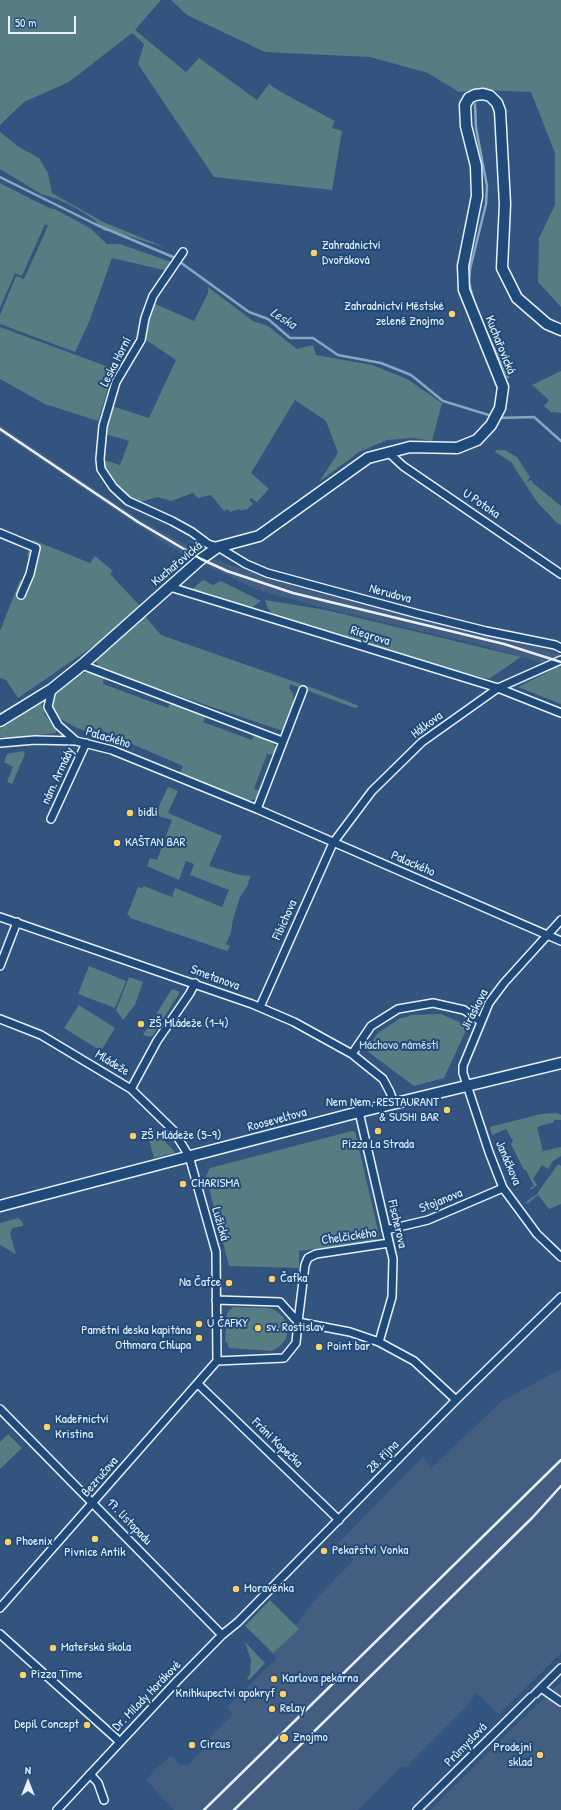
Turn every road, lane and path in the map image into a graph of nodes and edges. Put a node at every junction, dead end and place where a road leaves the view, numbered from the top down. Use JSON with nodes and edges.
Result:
{"nodes":[{"id":1,"x":180,"y":257,"type":"dead end"},
{"id":2,"x":561,"y":330,"type":"edge"},
{"id":3,"x":388,"y":452,"type":"junction"},
{"id":4,"x":0,"y":534,"type":"edge"},
{"id":5,"x":218,"y":547,"type":"junction"},
{"id":6,"x":561,"y":574,"type":"edge"},
{"id":7,"x":170,"y":587,"type":"junction"},
{"id":8,"x":21,"y":595,"type":"dead end"},
{"id":9,"x":561,"y":648,"type":"edge"},
{"id":10,"x":561,"y":660,"type":"edge"},
{"id":11,"x":82,"y":665,"type":"junction"},
{"id":12,"x":498,"y":688,"type":"junction"},
{"id":13,"x":52,"y":689,"type":"junction"},
{"id":14,"x":303,"y":690,"type":"dead end"},
{"id":15,"x":561,"y":713,"type":"edge"},
{"id":16,"x":0,"y":721,"type":"edge"},
{"id":17,"x":76,"y":741,"type":"junction"},
{"id":18,"x":282,"y":741,"type":"junction"},
{"id":19,"x":86,"y":742,"type":"junction"},
{"id":20,"x":0,"y":743,"type":"edge"},
{"id":21,"x":257,"y":809,"type":"junction"},
{"id":22,"x":51,"y":820,"type":"dead end"},
{"id":23,"x":333,"y":843,"type":"junction"},
{"id":24,"x":0,"y":917,"type":"edge"},
{"id":25,"x":561,"y":920,"type":"edge"},
{"id":26,"x":17,"y":922,"type":"junction"},
{"id":27,"x":546,"y":935,"type":"junction"},
{"id":28,"x":561,"y":941,"type":"edge"},
{"id":29,"x":0,"y":966,"type":"edge"},
{"id":30,"x":195,"y":983,"type":"junction"},
{"id":31,"x":260,"y":1007,"type":"junction"},
{"id":32,"x":0,"y":1019,"type":"edge"},
{"id":33,"x":481,"y":1022,"type":"junction"},
{"id":34,"x":352,"y":1054,"type":"junction"},
{"id":35,"x":561,"y":1063,"type":"edge"},
{"id":36,"x":468,"y":1086,"type":"junction"},
{"id":37,"x":131,"y":1089,"type":"junction"},
{"id":38,"x":394,"y":1104,"type":"junction"},
{"id":39,"x":359,"y":1112,"type":"junction"},
{"id":40,"x":189,"y":1156,"type":"junction"},
{"id":41,"x":503,"y":1188,"type":"junction"},
{"id":42,"x":0,"y":1206,"type":"edge"},
{"id":43,"x":386,"y":1230,"type":"junction"},
{"id":44,"x":389,"y":1243,"type":"junction"},
{"id":45,"x":561,"y":1257,"type":"edge"},
{"id":46,"x":561,"y":1297,"type":"edge"},
{"id":47,"x":216,"y":1300,"type":"junction"},
{"id":48,"x":298,"y":1322,"type":"junction"},
{"id":49,"x":379,"y":1342,"type":"junction"},
{"id":50,"x":217,"y":1361,"type":"junction"},
{"id":51,"x":198,"y":1384,"type":"junction"},
{"id":52,"x":456,"y":1400,"type":"junction"},
{"id":53,"x":0,"y":1409,"type":"edge"},
{"id":54,"x":94,"y":1502,"type":"junction"},
{"id":55,"x":339,"y":1520,"type":"junction"},
{"id":56,"x":0,"y":1608,"type":"edge"},
{"id":57,"x":0,"y":1634,"type":"edge"},
{"id":58,"x":222,"y":1635,"type":"junction"},
{"id":59,"x":561,"y":1668,"type":"edge"},
{"id":60,"x":541,"y":1688,"type":"junction"},
{"id":61,"x":561,"y":1702,"type":"edge"},
{"id":62,"x":120,"y":1742,"type":"junction"},
{"id":63,"x":90,"y":1774,"type":"junction"},
{"id":64,"x":104,"y":1800,"type":"dead end"},
{"id":65,"x":57,"y":1810,"type":"edge"},
{"id":66,"x":417,"y":1810,"type":"edge"}],
"edges":[{"from":1,"to":5,"type":"street","name":"Leska Horní"},
{"from":2,"to":3,"type":"street","name":"Kuchařovická"},
{"from":3,"to":5,"type":"street","name":"Kuchařovická"},
{"from":3,"to":6,"type":"street","name":"U Potoka"},
{"from":4,"to":8,"type":"street"},
{"from":5,"to":7,"type":"street","name":"Kuchařovická"},
{"from":5,"to":9,"type":"street","name":"Nerudova"},
{"from":7,"to":11,"type":"street","name":"Kuchařovická"},
{"from":7,"to":12,"type":"street","name":"Riegrova"},
{"from":10,"to":12,"type":"street","name":"Hálkova"},
{"from":11,"to":13,"type":"street","name":"Kuchařovická"},
{"from":11,"to":18,"type":"street"},
{"from":12,"to":15,"type":"street","name":"Riegrova"},
{"from":12,"to":23,"type":"street","name":"Hálkova"},
{"from":13,"to":16,"type":"street","name":"Kuchařovická"},
{"from":13,"to":17,"type":"street","name":"Palackého"},
{"from":14,"to":18,"type":"street"},
{"from":17,"to":19,"type":"street","name":"Palackého"},
{"from":17,"to":20,"type":"street","name":"nám. Armády"},
{"from":18,"to":21,"type":"street"},
{"from":19,"to":21,"type":"street","name":"Palackého"},
{"from":19,"to":22,"type":"street","name":"nám. Armády"},
{"from":21,"to":23,"type":"street","name":"Palackého"},
{"from":23,"to":27,"type":"street","name":"Palackého"},
{"from":23,"to":31,"type":"street","name":"Fibichova"},
{"from":24,"to":26,"type":"street","name":"Smetanova"},
{"from":25,"to":27,"type":"street","name":"Jiráskova"},
{"from":26,"to":29,"type":"street"},
{"from":26,"to":30,"type":"street","name":"Smetanova"},
{"from":27,"to":28,"type":"street","name":"Palackého"},
{"from":27,"to":33,"type":"street","name":"Jiráskova"},
{"from":30,"to":31,"type":"street","name":"Smetanova"},
{"from":30,"to":37,"type":"street"},
{"from":31,"to":34,"type":"street","name":"Smetanova"},
{"from":32,"to":37,"type":"street","name":"Mládeže"},
{"from":33,"to":34,"type":"street"},
{"from":33,"to":36,"type":"street","name":"Jiráskova"},
{"from":34,"to":38,"type":"street","name":"Smetanova"},
{"from":35,"to":36,"type":"street","name":"Rooseveltova"},
{"from":36,"to":38,"type":"street","name":"Rooseveltova"},
{"from":36,"to":41,"type":"street","name":"Janáčkova"},
{"from":37,"to":40,"type":"street","name":"Mládeže"},
{"from":38,"to":39,"type":"street","name":"Rooseveltova"},
{"from":39,"to":40,"type":"street","name":"Rooseveltova"},
{"from":39,"to":43,"type":"street","name":"Fischerova"},
{"from":40,"to":42,"type":"street","name":"Rooseveltova"},
{"from":40,"to":47,"type":"street","name":"Lužická"},
{"from":41,"to":43,"type":"street","name":"Stojanova"},
{"from":41,"to":45,"type":"street","name":"Janáčkova"},
{"from":43,"to":44,"type":"street","name":"Fischerova"},
{"from":44,"to":48,"type":"street","name":"Chelčického"},
{"from":44,"to":49,"type":"street","name":"Fischerova"},
{"from":46,"to":52,"type":"street","name":"28. října"},
{"from":47,"to":48,"type":"street"},
{"from":47,"to":50,"type":"street","name":"Lužická"},
{"from":48,"to":49,"type":"street"},
{"from":48,"to":50,"type":"street"},
{"from":49,"to":52,"type":"street"},
{"from":50,"to":51,"type":"street","name":"Bezručova"},
{"from":51,"to":54,"type":"street","name":"Bezručova"},
{"from":51,"to":55,"type":"street","name":"Fráni Kopečka"},
{"from":52,"to":55,"type":"street","name":"28. října"},
{"from":53,"to":54,"type":"street","name":"17. listopadu"},
{"from":54,"to":56,"type":"street","name":"Bezručova"},
{"from":54,"to":58,"type":"street","name":"17. listopadu"},
{"from":55,"to":58,"type":"street","name":"28. října"},
{"from":57,"to":62,"type":"street"},
{"from":58,"to":62,"type":"street","name":"Dr. Milady Horákové"},
{"from":59,"to":60,"type":"street","name":"Průmyslová"},
{"from":60,"to":61,"type":"street"},
{"from":60,"to":66,"type":"street","name":"Průmyslová"},
{"from":62,"to":63,"type":"street","name":"Dr. Milady Horákové"},
{"from":63,"to":64,"type":"street"},
{"from":63,"to":65,"type":"street","name":"Dr. Milady Horákové"}]}
